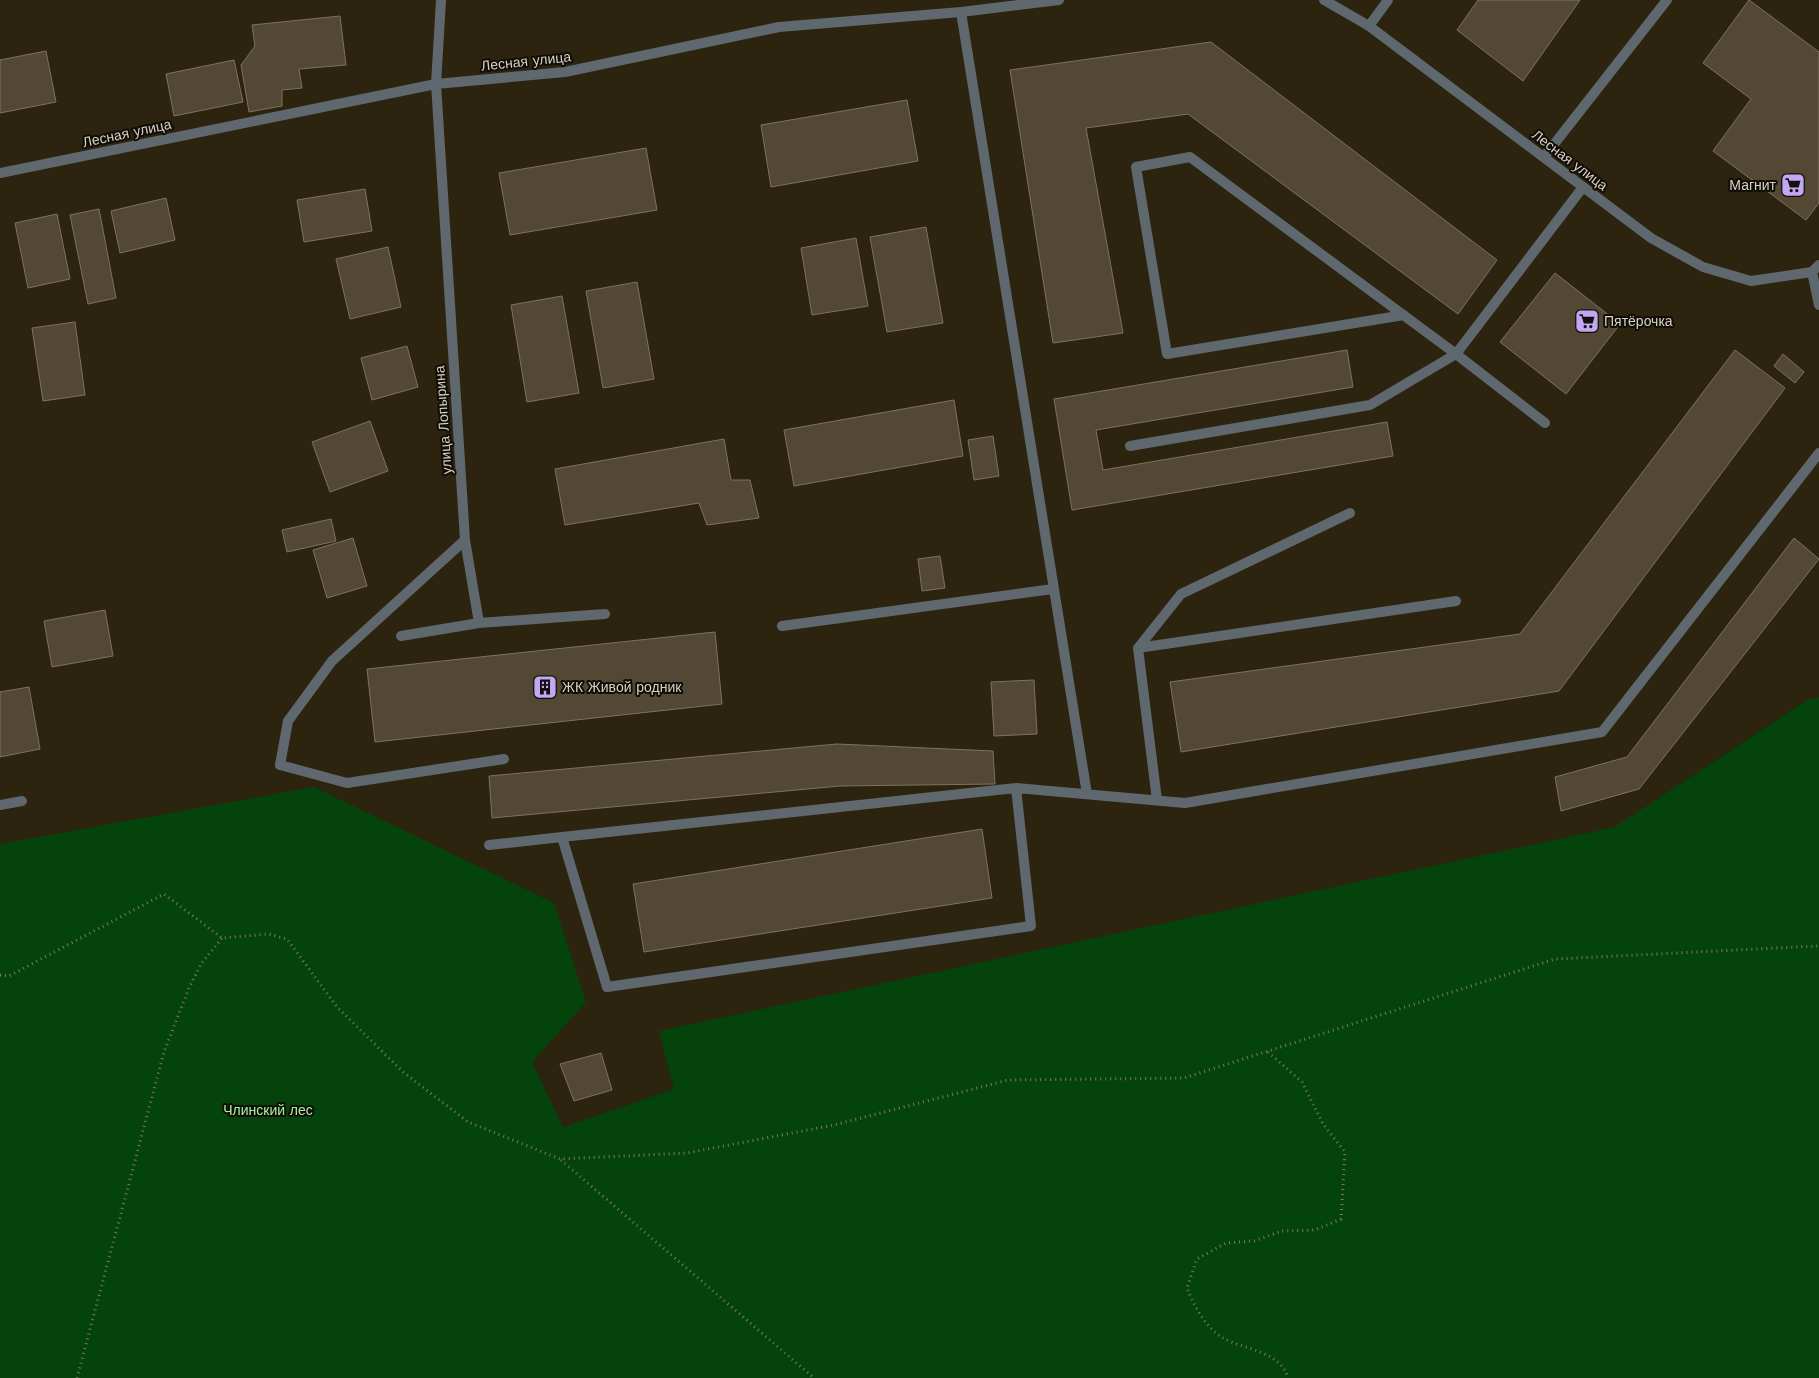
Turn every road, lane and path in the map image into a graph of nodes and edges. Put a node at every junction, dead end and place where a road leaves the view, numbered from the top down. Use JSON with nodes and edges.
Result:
{"nodes":[{"id":1,"x":441,"y":0,"type":"edge"},
{"id":2,"x":1059,"y":0,"type":"edge"},
{"id":3,"x":1324,"y":0,"type":"edge"},
{"id":4,"x":1388,"y":0,"type":"edge"},
{"id":5,"x":1667,"y":0,"type":"edge"},
{"id":6,"x":1025,"y":2,"type":"edge"},
{"id":7,"x":961,"y":12,"type":"junction"},
{"id":8,"x":1369,"y":26,"type":"junction"},
{"id":9,"x":436,"y":84,"type":"junction"},
{"id":10,"x":1544,"y":157,"type":"junction"},
{"id":11,"x":0,"y":174,"type":"edge"},
{"id":12,"x":1583,"y":187,"type":"junction"},
{"id":13,"x":1816,"y":268,"type":"edge"},
{"id":14,"x":1819,"y":305,"type":"edge"},
{"id":15,"x":1404,"y":315,"type":"junction"},
{"id":16,"x":1456,"y":354,"type":"junction"},
{"id":17,"x":1545,"y":423,"type":"dead end"},
{"id":18,"x":1130,"y":446,"type":"dead end"},
{"id":19,"x":1819,"y":453,"type":"edge"},
{"id":20,"x":1350,"y":513,"type":"dead end"},
{"id":21,"x":465,"y":540,"type":"junction"},
{"id":22,"x":1053,"y":589,"type":"junction"},
{"id":23,"x":1456,"y":601,"type":"dead end"},
{"id":24,"x":606,"y":614,"type":"dead end"},
{"id":25,"x":479,"y":623,"type":"junction"},
{"id":26,"x":782,"y":626,"type":"dead end"},
{"id":27,"x":401,"y":636,"type":"dead end"},
{"id":28,"x":1138,"y":648,"type":"junction"},
{"id":29,"x":504,"y":759,"type":"dead end"},
{"id":30,"x":1016,"y":788,"type":"junction"},
{"id":31,"x":1087,"y":794,"type":"junction"},
{"id":32,"x":1157,"y":800,"type":"junction"},
{"id":33,"x":22,"y":801,"type":"dead end"},
{"id":34,"x":0,"y":805,"type":"edge"},
{"id":35,"x":562,"y":837,"type":"junction"},
{"id":36,"x":489,"y":845,"type":"dead end"},
{"id":37,"x":222,"y":938,"type":"junction"},
{"id":38,"x":1819,"y":946,"type":"edge"},
{"id":39,"x":0,"y":975,"type":"edge"},
{"id":40,"x":1268,"y":1052,"type":"junction"},
{"id":41,"x":560,"y":1159,"type":"junction"},
{"id":42,"x":77,"y":1378,"type":"edge"},
{"id":43,"x":814,"y":1378,"type":"edge"},
{"id":44,"x":1288,"y":1378,"type":"edge"}],
"edges":[{"from":1,"to":9,"type":"street","name":"улица Лопырина"},
{"from":2,"to":6,"type":"street","name":"Лесная улица"},
{"from":3,"to":8,"type":"street","name":"Лесная улица"},
{"from":4,"to":8,"type":"street"},
{"from":5,"to":10,"type":"street"},
{"from":6,"to":7,"type":"street","name":"Лесная улица"},
{"from":7,"to":9,"type":"street","name":"Лесная улица"},
{"from":7,"to":22,"type":"street"},
{"from":8,"to":10,"type":"street","name":"Лесная улица"},
{"from":9,"to":11,"type":"street","name":"Лесная улица"},
{"from":9,"to":21,"type":"street","name":"улица Лопырина"},
{"from":10,"to":12,"type":"street","name":"Лесная улица"},
{"from":12,"to":13,"type":"street","name":"Лесная улица"},
{"from":12,"to":16,"type":"street"},
{"from":13,"to":14,"type":"street"},
{"from":15,"to":15,"type":"street"},
{"from":15,"to":16,"type":"street"},
{"from":16,"to":17,"type":"street"},
{"from":16,"to":18,"type":"street"},
{"from":19,"to":32,"type":"street"},
{"from":20,"to":28,"type":"street"},
{"from":21,"to":25,"type":"street","name":"улица Лопырина"},
{"from":21,"to":29,"type":"street"},
{"from":22,"to":26,"type":"street"},
{"from":22,"to":31,"type":"street"},
{"from":23,"to":28,"type":"street"},
{"from":24,"to":25,"type":"street"},
{"from":25,"to":27,"type":"street"},
{"from":28,"to":32,"type":"street"},
{"from":30,"to":31,"type":"street"},
{"from":30,"to":35,"type":"street"},
{"from":30,"to":35,"type":"street"},
{"from":31,"to":32,"type":"street"},
{"from":33,"to":34,"type":"street"},
{"from":35,"to":36,"type":"street"},
{"from":37,"to":39,"type":"path"},
{"from":37,"to":41,"type":"path"},
{"from":37,"to":42,"type":"path"},
{"from":38,"to":40,"type":"path"},
{"from":40,"to":41,"type":"path"},
{"from":40,"to":44,"type":"path"},
{"from":41,"to":43,"type":"path"}]}
